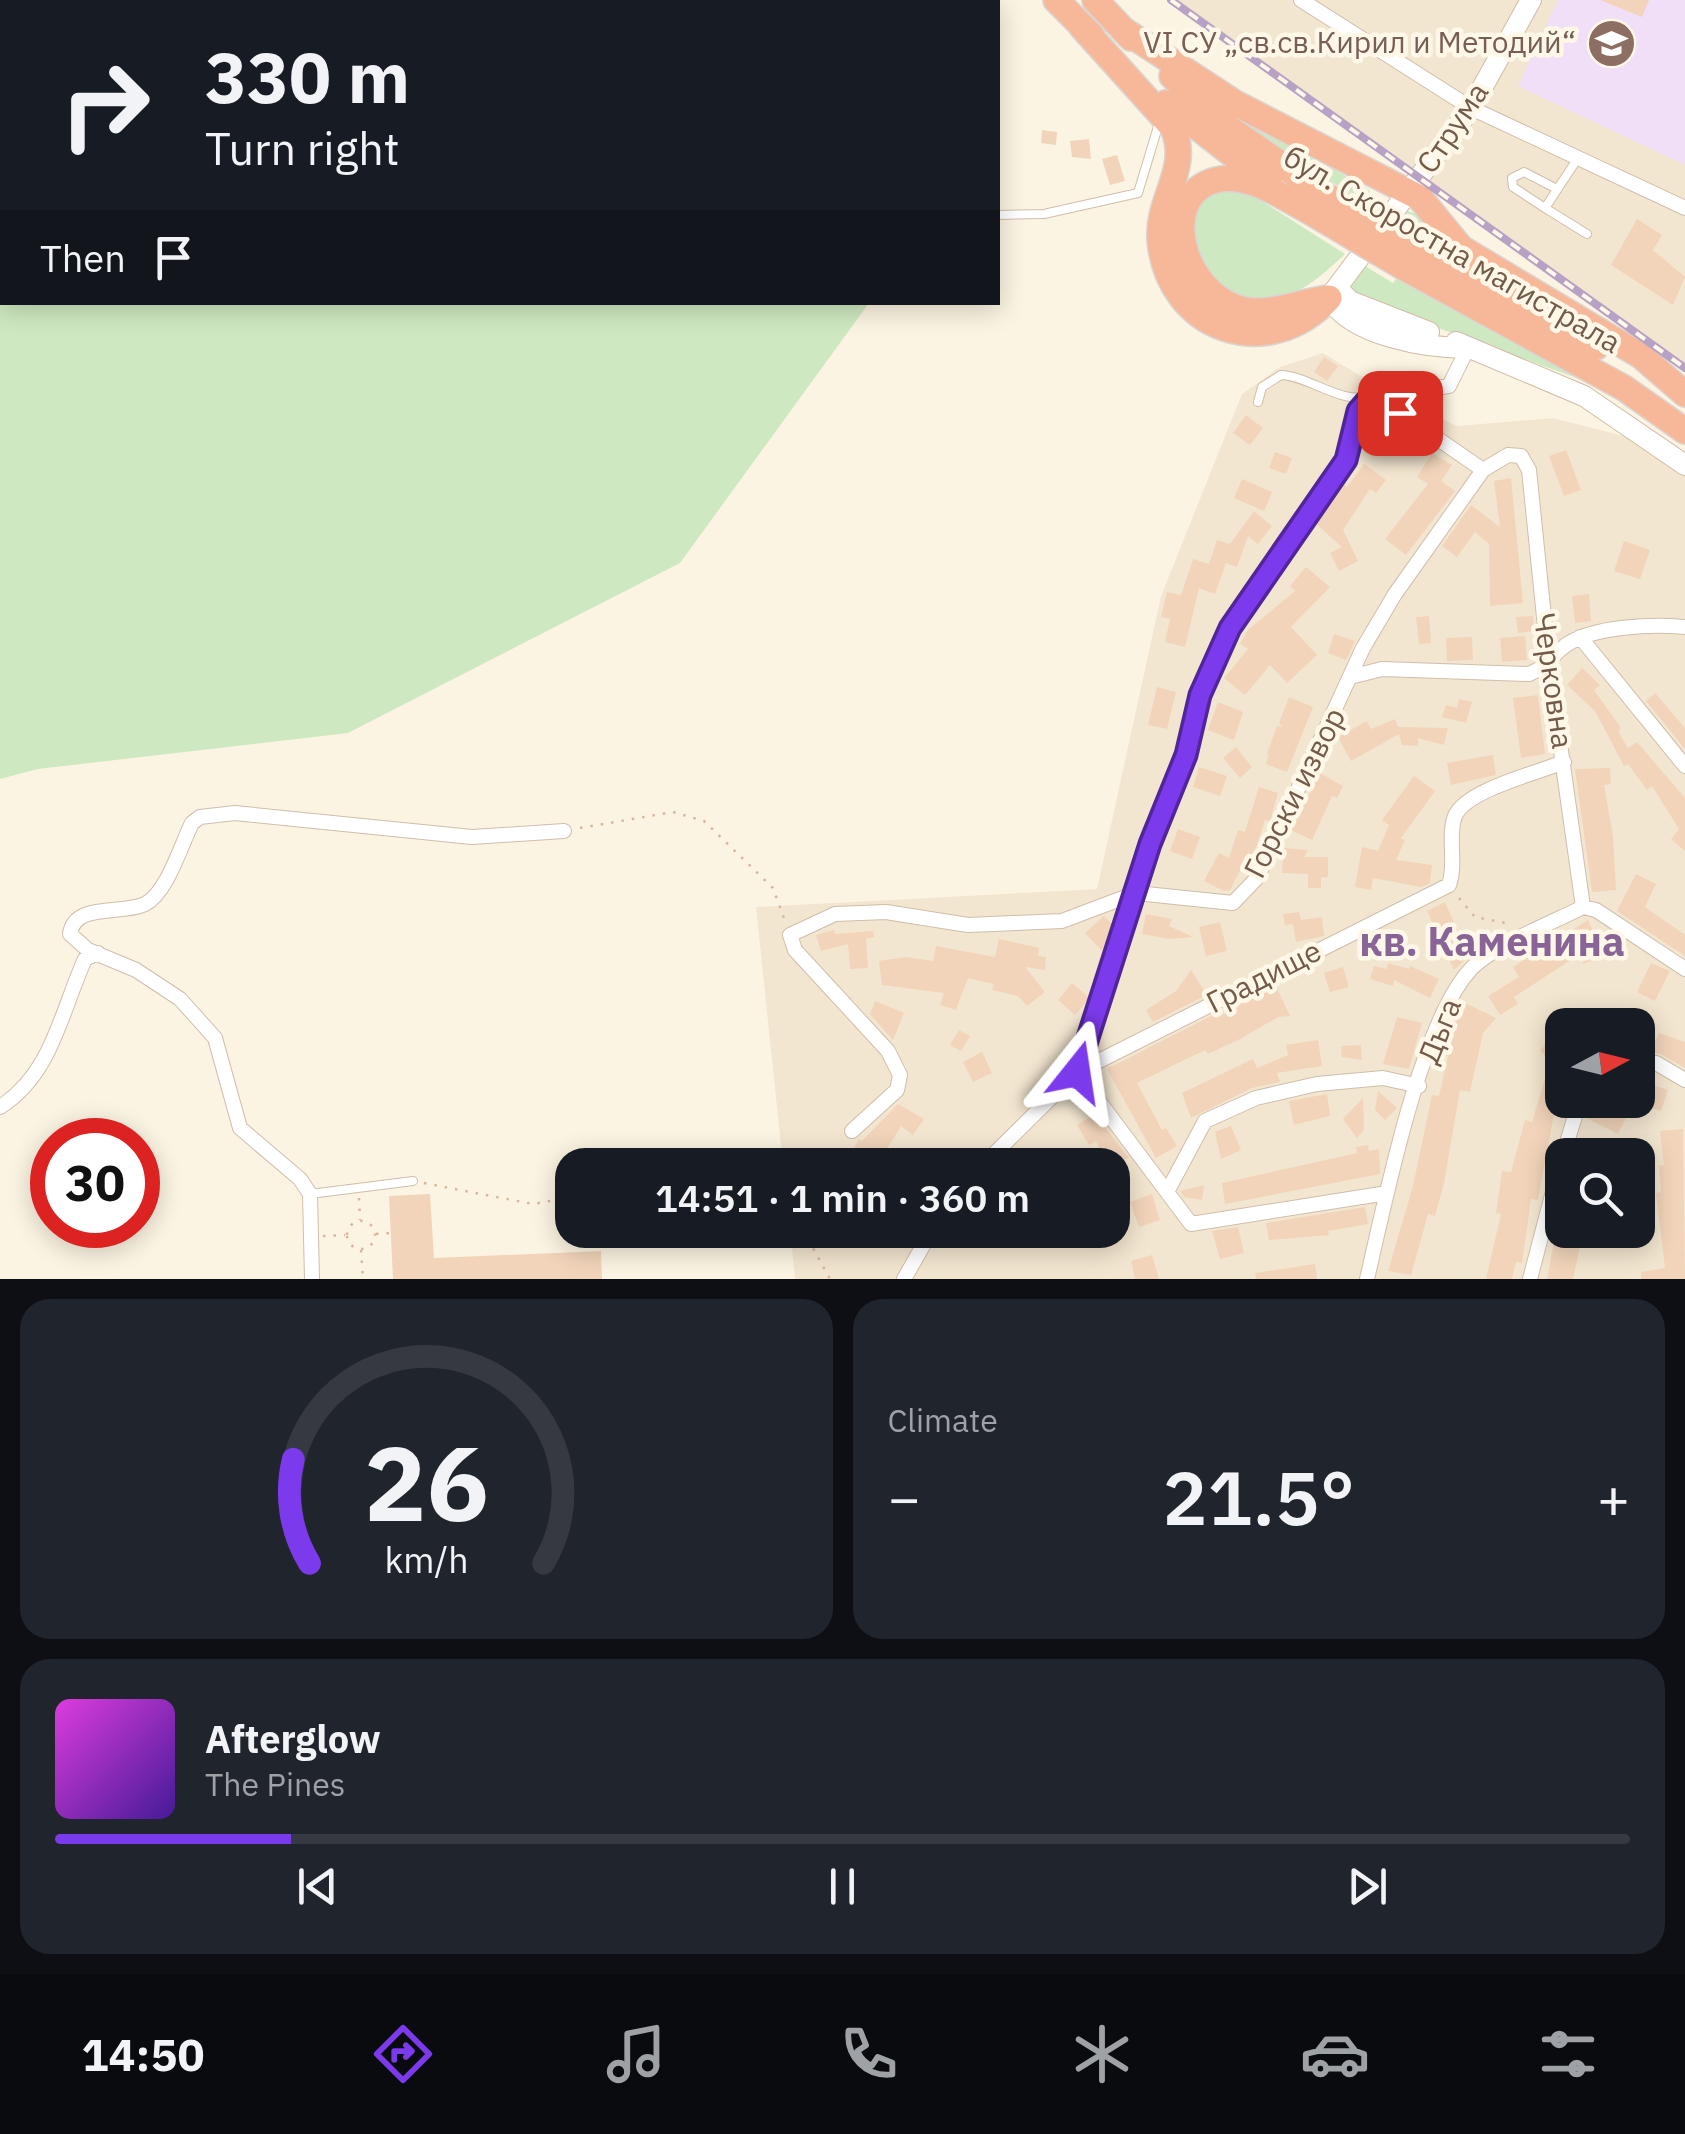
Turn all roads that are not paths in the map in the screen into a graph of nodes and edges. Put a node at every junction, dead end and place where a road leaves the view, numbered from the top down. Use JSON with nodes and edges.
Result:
{"nodes":[{"id":1,"x":1056,"y":0,"type":"edge"},
{"id":2,"x":1095,"y":0,"type":"edge"},
{"id":3,"x":1301,"y":0,"type":"edge"},
{"id":4,"x":1531,"y":0,"type":"edge"},
{"id":5,"x":1081,"y":26,"type":"junction"},
{"id":6,"x":1122,"y":30,"type":"junction"},
{"id":7,"x":1471,"y":108,"type":"junction"},
{"id":8,"x":1162,"y":116,"type":"junction"},
{"id":9,"x":1578,"y":158,"type":"junction"},
{"id":10,"x":1558,"y":189,"type":"junction"},
{"id":11,"x":1409,"y":191,"type":"junction"},
{"id":12,"x":1320,"y":205,"type":"junction"},
{"id":13,"x":1545,"y":208,"type":"junction"},
{"id":14,"x":1685,"y":208,"type":"edge"},
{"id":15,"x":1000,"y":215,"type":"edge"},
{"id":16,"x":1587,"y":234,"type":"dead end"},
{"id":17,"x":1409,"y":257,"type":"junction"},
{"id":18,"x":1333,"y":293,"type":"junction"},
{"id":19,"x":1468,"y":348,"type":"junction"},
{"id":20,"x":1373,"y":394,"type":"junction"},
{"id":21,"x":1685,"y":394,"type":"edge"},
{"id":22,"x":1258,"y":402,"type":"dead end"},
{"id":23,"x":1685,"y":403,"type":"edge"},
{"id":24,"x":1685,"y":431,"type":"edge"},
{"id":25,"x":1685,"y":464,"type":"edge"},
{"id":26,"x":1482,"y":470,"type":"junction"},
{"id":27,"x":1685,"y":627,"type":"edge"},
{"id":28,"x":1580,"y":637,"type":"junction"},
{"id":29,"x":1549,"y":666,"type":"junction"},
{"id":30,"x":1354,"y":676,"type":"junction"},
{"id":31,"x":1564,"y":762,"type":"junction"},
{"id":32,"x":1685,"y":766,"type":"edge"},
{"id":33,"x":564,"y":831,"type":"road end"},
{"id":34,"x":1136,"y":894,"type":"junction"},
{"id":35,"x":1583,"y":907,"type":"junction"},
{"id":36,"x":98,"y":953,"type":"junction"},
{"id":37,"x":1685,"y":970,"type":"edge"},
{"id":38,"x":1655,"y":1063,"type":"edge"},
{"id":39,"x":1077,"y":1072,"type":"junction"},
{"id":40,"x":1685,"y":1080,"type":"edge"},
{"id":41,"x":1419,"y":1086,"type":"junction"},
{"id":42,"x":0,"y":1107,"type":"edge"},
{"id":43,"x":852,"y":1131,"type":"dead end"},
{"id":44,"x":1000,"y":1148,"type":"edge"},
{"id":45,"x":413,"y":1181,"type":"road end"},
{"id":46,"x":1168,"y":1192,"type":"junction"},
{"id":47,"x":1387,"y":1192,"type":"junction"},
{"id":48,"x":310,"y":1194,"type":"junction"},
{"id":49,"x":1545,"y":1223,"type":"edge"},
{"id":50,"x":922,"y":1248,"type":"edge"},
{"id":51,"x":312,"y":1279,"type":"edge"},
{"id":52,"x":904,"y":1279,"type":"edge"},
{"id":53,"x":1368,"y":1279,"type":"edge"},
{"id":54,"x":1530,"y":1279,"type":"edge"}],
"edges":[{"from":1,"to":5,"type":"highway","name":"бул. Скоростна магистрала"},
{"from":2,"to":6,"type":"highway","name":"бул. Скоростна магистрала"},
{"from":3,"to":7,"type":"street"},
{"from":4,"to":7,"type":"main road","name":"Струма"},
{"from":5,"to":8,"type":"highway"},
{"from":5,"to":12,"type":"highway","name":"бул. Скоростна магистрала"},
{"from":6,"to":11,"type":"highway"},
{"from":6,"to":12,"type":"highway","name":"бул. Скоростна магистрала"},
{"from":7,"to":9,"type":"street"},
{"from":7,"to":11,"type":"main road","name":"Струма"},
{"from":8,"to":15,"type":"lane"},
{"from":8,"to":18,"type":"highway"},
{"from":9,"to":10,"type":"lane"},
{"from":9,"to":14,"type":"street"},
{"from":10,"to":13,"type":"lane"},
{"from":10,"to":13,"type":"lane"},
{"from":11,"to":18,"type":"main road","name":"Струма"},
{"from":11,"to":21,"type":"highway"},
{"from":12,"to":17,"type":"highway","name":"бул. Скоростна магистрала","bridge":true},
{"from":12,"to":18,"type":"highway"},
{"from":13,"to":16,"type":"lane"},
{"from":17,"to":23,"type":"highway","name":"бул. Скоростна магистрала"},
{"from":17,"to":24,"type":"highway","name":"бул. Скоростна магистрала"},
{"from":18,"to":19,"type":"main road"},
{"from":19,"to":20,"type":"street"},
{"from":19,"to":25,"type":"main road"},
{"from":20,"to":22,"type":"lane"},
{"from":20,"to":26,"type":"street"},
{"from":20,"to":34,"type":"street"},
{"from":26,"to":29,"type":"street","name":"Черковна"},
{"from":26,"to":30,"type":"street","name":"Горски извор"},
{"from":27,"to":28,"type":"street"},
{"from":28,"to":29,"type":"street"},
{"from":28,"to":32,"type":"street"},
{"from":29,"to":30,"type":"street"},
{"from":29,"to":31,"type":"street","name":"Черковна"},
{"from":30,"to":34,"type":"street","name":"Горски извор"},
{"from":31,"to":35,"type":"street","name":"Черковна"},
{"from":31,"to":39,"type":"street","name":"Градище"},
{"from":33,"to":36,"type":"street"},
{"from":34,"to":39,"type":"street"},
{"from":34,"to":43,"type":"street","name":"Горски извор"},
{"from":35,"to":37,"type":"street"},
{"from":35,"to":41,"type":"street","name":"Дъга"},
{"from":36,"to":42,"type":"street"},
{"from":36,"to":48,"type":"street"},
{"from":38,"to":40,"type":"street"},
{"from":39,"to":44,"type":"street","name":"Градище"},
{"from":39,"to":46,"type":"street"},
{"from":41,"to":46,"type":"street"},
{"from":41,"to":47,"type":"street","name":"Дъга"},
{"from":45,"to":48,"type":"lane"},
{"from":46,"to":47,"type":"street"},
{"from":47,"to":53,"type":"street","name":"Дъга"},
{"from":48,"to":51,"type":"street"},
{"from":49,"to":54,"type":"street"},
{"from":50,"to":52,"type":"street"}]}
